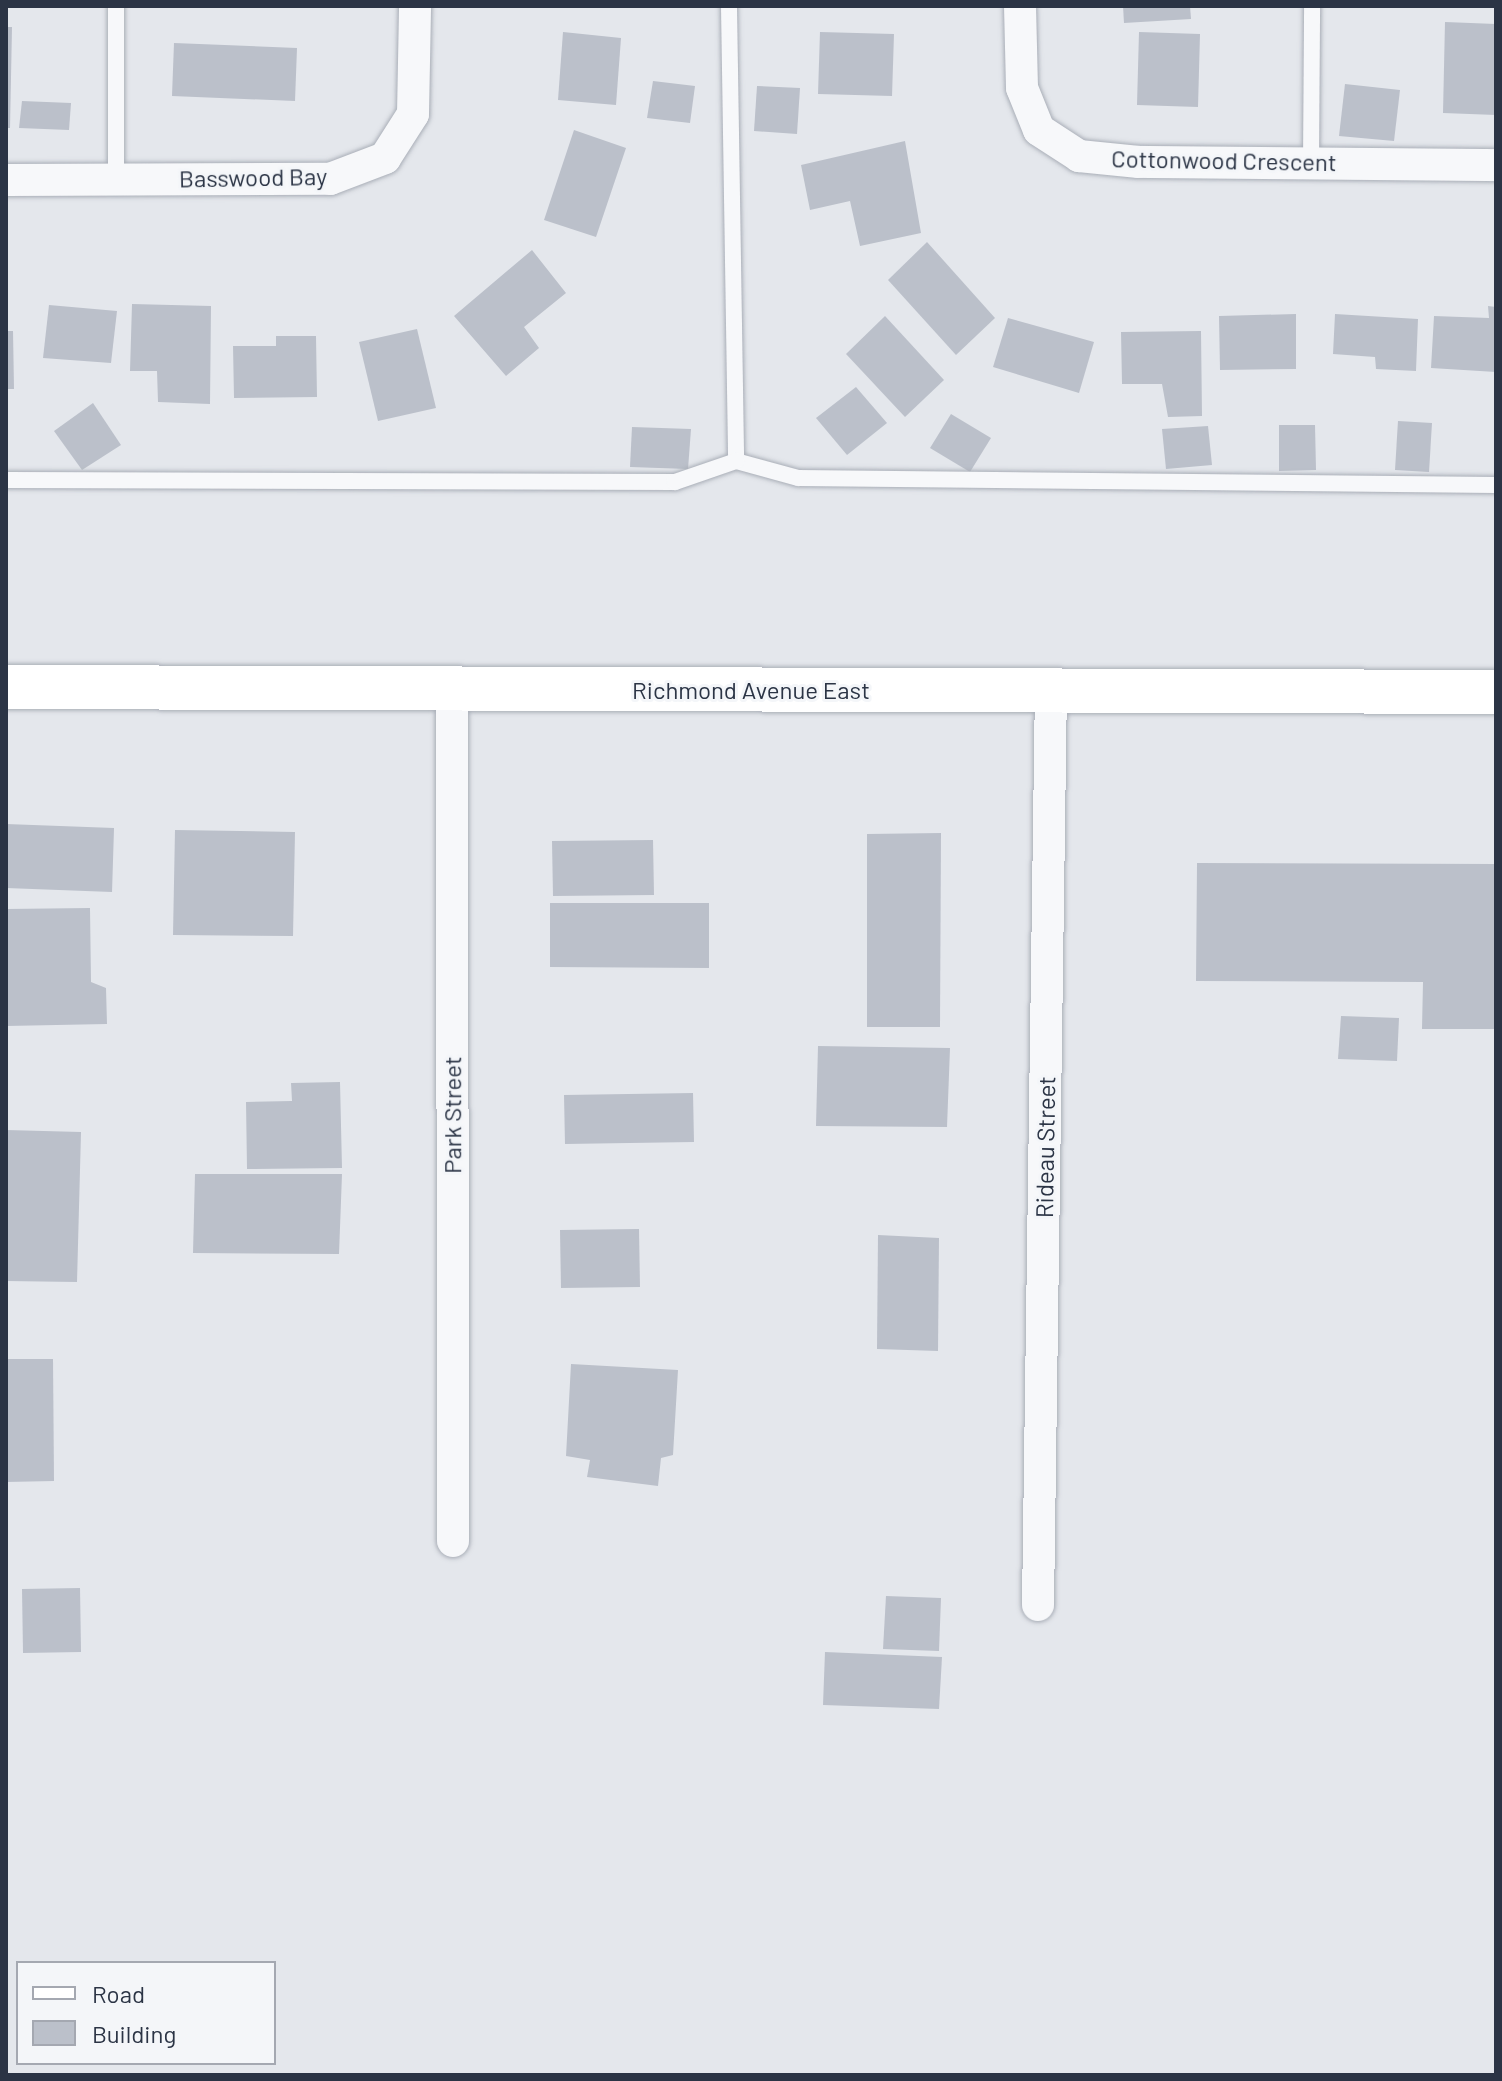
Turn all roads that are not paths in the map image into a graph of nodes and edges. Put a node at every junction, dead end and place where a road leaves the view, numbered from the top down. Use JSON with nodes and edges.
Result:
{"nodes":[{"id":1,"x":116,"y":6,"type":"edge"},
{"id":2,"x":415,"y":6,"type":"edge"},
{"id":3,"x":729,"y":6,"type":"edge"},
{"id":4,"x":1020,"y":6,"type":"edge"},
{"id":5,"x":1312,"y":6,"type":"edge"},
{"id":6,"x":1311,"y":162,"type":"junction"},
{"id":7,"x":1496,"y":165,"type":"edge"},
{"id":8,"x":116,"y":179,"type":"junction"},
{"id":9,"x":6,"y":180,"type":"edge"},
{"id":10,"x":736,"y":461,"type":"junction"},
{"id":11,"x":6,"y":480,"type":"edge"},
{"id":12,"x":1496,"y":485,"type":"edge"},
{"id":13,"x":6,"y":687,"type":"edge"},
{"id":14,"x":452,"y":689,"type":"junction"},
{"id":15,"x":1051,"y":690,"type":"junction"},
{"id":16,"x":1496,"y":692,"type":"edge"},
{"id":17,"x":453,"y":1541,"type":"dead end"},
{"id":18,"x":1038,"y":1605,"type":"dead end"}],
"edges":[{"from":1,"to":8,"type":"lane"},
{"from":2,"to":8,"type":"street","name":"Basswood Bay"},
{"from":3,"to":10,"type":"lane"},
{"from":4,"to":6,"type":"street","name":"Cottonwood Crescent"},
{"from":5,"to":6,"type":"lane"},
{"from":6,"to":7,"type":"street","name":"Cottonwood Crescent"},
{"from":8,"to":9,"type":"street","name":"Basswood Bay"},
{"from":10,"to":11,"type":"lane"},
{"from":10,"to":12,"type":"lane"},
{"from":13,"to":14,"type":"main road","name":"Richmond Avenue East"},
{"from":14,"to":15,"type":"main road","name":"Richmond Avenue East"},
{"from":14,"to":17,"type":"street","name":"Park Street"},
{"from":15,"to":16,"type":"main road","name":"Richmond Avenue East"},
{"from":15,"to":18,"type":"street","name":"Rideau Street"}]}
